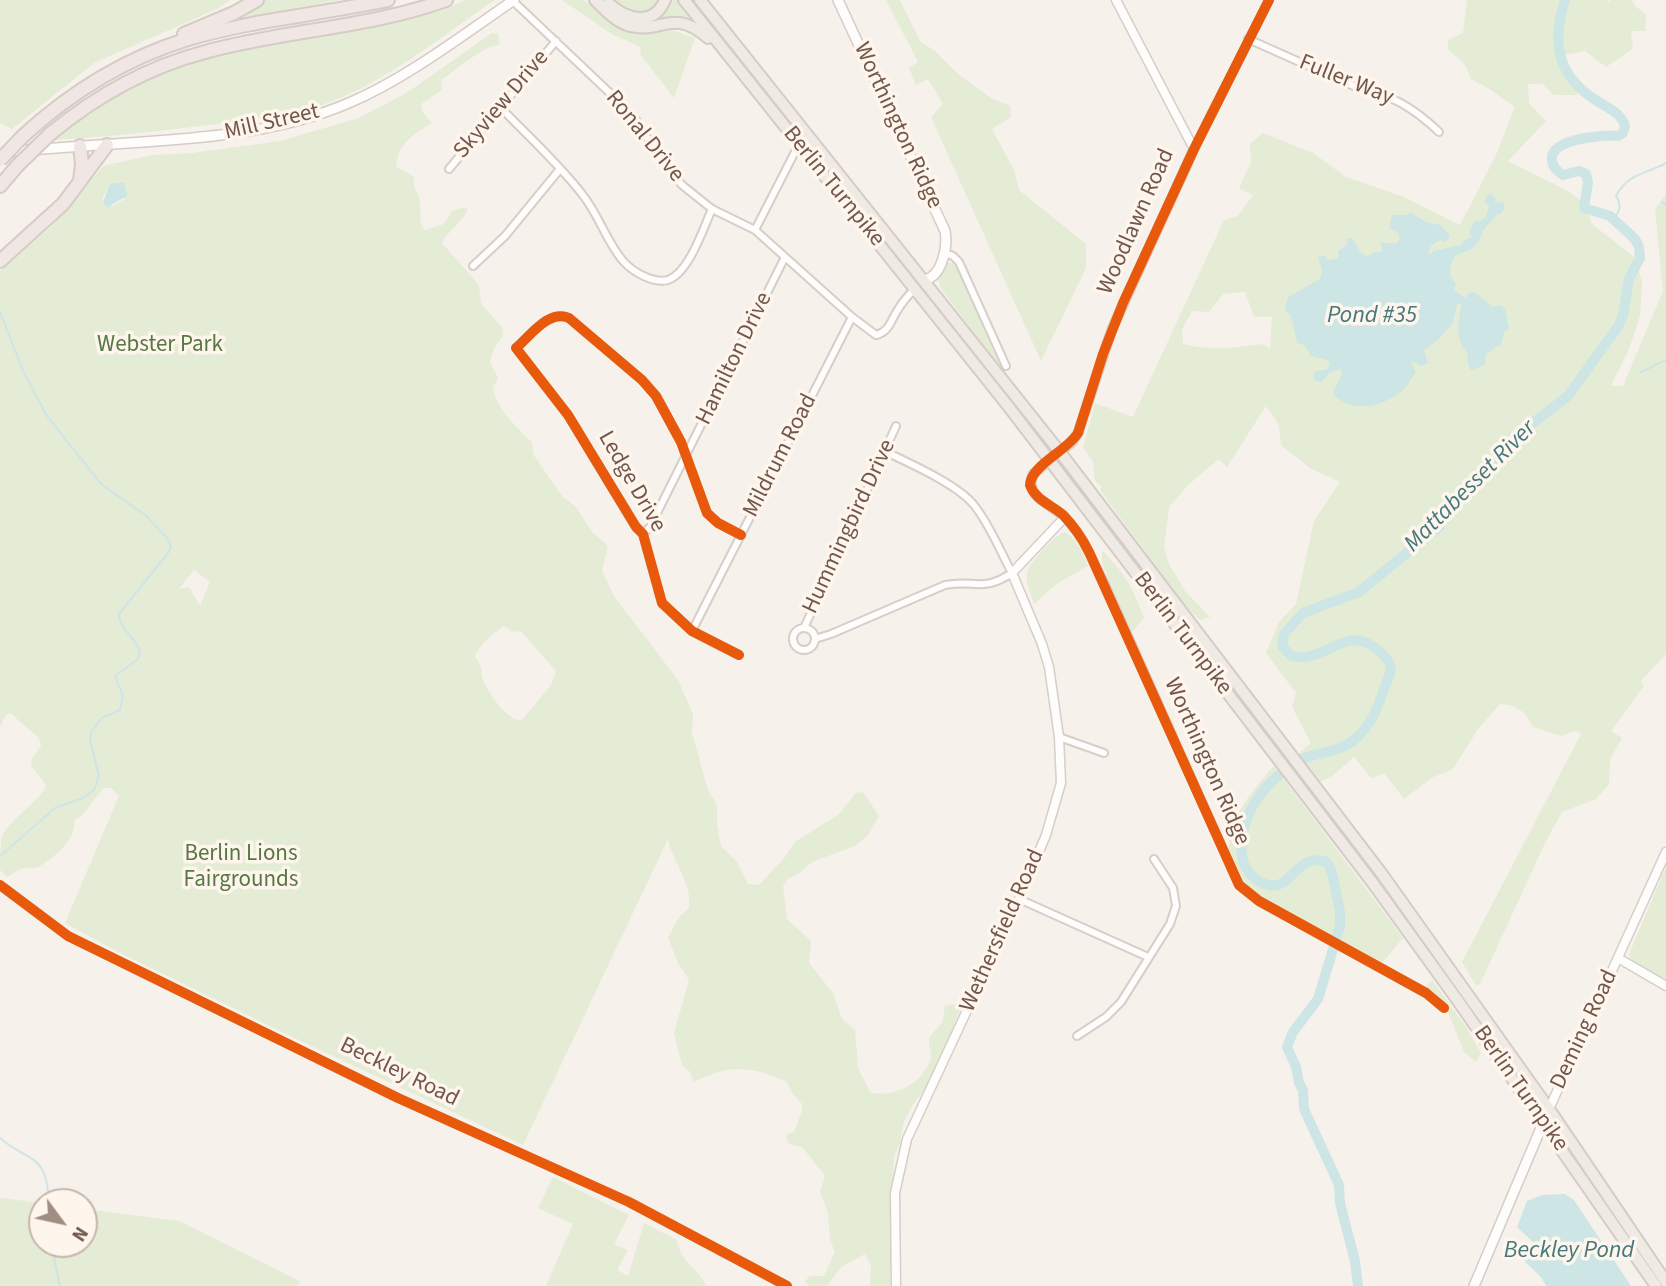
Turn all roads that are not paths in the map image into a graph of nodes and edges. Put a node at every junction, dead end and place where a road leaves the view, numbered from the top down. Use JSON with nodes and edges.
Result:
{"nodes":[{"id":1,"x":257,"y":0,"type":"edge"},
{"id":2,"x":388,"y":0,"type":"edge"},
{"id":3,"x":446,"y":0,"type":"edge"},
{"id":4,"x":513,"y":0,"type":"edge"},
{"id":5,"x":595,"y":0,"type":"edge"},
{"id":6,"x":605,"y":0,"type":"edge"},
{"id":7,"x":665,"y":0,"type":"edge"},
{"id":8,"x":684,"y":0,"type":"edge"},
{"id":9,"x":700,"y":0,"type":"edge"},
{"id":10,"x":838,"y":0,"type":"edge"},
{"id":11,"x":1116,"y":0,"type":"edge"},
{"id":12,"x":1269,"y":0,"type":"edge"},
{"id":13,"x":1248,"y":39,"type":"junction"},
{"id":14,"x":556,"y":41,"type":"junction"},
{"id":15,"x":720,"y":45,"type":"junction"},
{"id":16,"x":142,"y":56,"type":"junction"},
{"id":17,"x":501,"y":108,"type":"junction"},
{"id":18,"x":1439,"y":131,"type":"dead end"},
{"id":19,"x":799,"y":144,"type":"junction"},
{"id":20,"x":107,"y":145,"type":"junction"},
{"id":21,"x":79,"y":146,"type":"junction"},
{"id":22,"x":1194,"y":149,"type":"junction"},
{"id":23,"x":0,"y":152,"type":"edge"},
{"id":24,"x":0,"y":160,"type":"edge"},
{"id":25,"x":449,"y":169,"type":"dead end"},
{"id":26,"x":560,"y":170,"type":"junction"},
{"id":27,"x":79,"y":184,"type":"junction"},
{"id":28,"x":0,"y":186,"type":"edge"},
{"id":29,"x":712,"y":209,"type":"junction"},
{"id":30,"x":755,"y":230,"type":"junction"},
{"id":31,"x":945,"y":253,"type":"junction"},
{"id":32,"x":785,"y":257,"type":"junction"},
{"id":33,"x":0,"y":261,"type":"edge"},
{"id":34,"x":473,"y":266,"type":"dead end"},
{"id":35,"x":924,"y":280,"type":"junction"},
{"id":36,"x":914,"y":289,"type":"junction"},
{"id":37,"x":852,"y":317,"type":"junction"},
{"id":38,"x":1006,"y":366,"type":"dead end"},
{"id":39,"x":896,"y":426,"type":"dead end"},
{"id":40,"x":884,"y":451,"type":"junction"},
{"id":41,"x":1060,"y":452,"type":"junction"},
{"id":42,"x":687,"y":456,"type":"junction"},
{"id":43,"x":1050,"y":460,"type":"junction"},
{"id":44,"x":1065,"y":517,"type":"junction"},
{"id":45,"x":643,"y":534,"type":"junction"},
{"id":46,"x":741,"y":535,"type":"junction"},
{"id":47,"x":1012,"y":573,"type":"junction"},
{"id":48,"x":804,"y":628,"type":"junction"},
{"id":49,"x":692,"y":631,"type":"junction"},
{"id":50,"x":816,"y":639,"type":"junction"},
{"id":51,"x":739,"y":655,"type":"dead end"},
{"id":52,"x":1059,"y":737,"type":"junction"},
{"id":53,"x":1104,"y":754,"type":"dead end"},
{"id":54,"x":1666,"y":852,"type":"edge"},
{"id":55,"x":1154,"y":859,"type":"dead end"},
{"id":56,"x":0,"y":885,"type":"edge"},
{"id":57,"x":1019,"y":899,"type":"junction"},
{"id":58,"x":1148,"y":957,"type":"junction"},
{"id":59,"x":1618,"y":958,"type":"junction"},
{"id":60,"x":1666,"y":986,"type":"edge"},
{"id":61,"x":1444,"y":1008,"type":"dead end"},
{"id":62,"x":1077,"y":1036,"type":"dead end"},
{"id":63,"x":1549,"y":1109,"type":"junction"},
{"id":64,"x":1543,"y":1122,"type":"junction"},
{"id":65,"x":1666,"y":1282,"type":"edge"},
{"id":66,"x":787,"y":1286,"type":"edge"},
{"id":67,"x":896,"y":1286,"type":"edge"},
{"id":68,"x":1474,"y":1286,"type":"edge"},
{"id":69,"x":1656,"y":1286,"type":"edge"}],
"edges":[{"from":1,"to":16,"type":"highway"},
{"from":2,"to":16,"type":"highway"},
{"from":3,"to":28,"type":"highway","bridge":true},
{"from":4,"to":14,"type":"street","name":"Ronal Drive"},
{"from":4,"to":20,"type":"main road","name":"Mill Street"},
{"from":5,"to":15,"type":"highway"},
{"from":6,"to":7,"type":"highway"},
{"from":8,"to":15,"type":"highway","name":"Berlin Turnpike"},
{"from":9,"to":35,"type":"highway","name":"Berlin Turnpike"},
{"from":10,"to":31,"type":"main road","name":"Worthington Ridge"},
{"from":11,"to":22,"type":"street"},
{"from":12,"to":13,"type":"street","name":"Woodlawn Road"},
{"from":13,"to":18,"type":"street","name":"Fuller Way"},
{"from":13,"to":22,"type":"street","name":"Woodlawn Road"},
{"from":14,"to":17,"type":"street","name":"Skyview Drive"},
{"from":14,"to":29,"type":"street","name":"Ronal Drive"},
{"from":15,"to":19,"type":"highway","name":"Berlin Turnpike"},
{"from":16,"to":24,"type":"highway","bridge":true},
{"from":17,"to":25,"type":"street","name":"Skyview Drive"},
{"from":17,"to":26,"type":"street"},
{"from":19,"to":30,"type":"street"},
{"from":19,"to":36,"type":"highway","name":"Berlin Turnpike"},
{"from":20,"to":21,"type":"main road","name":"Mill Street"},
{"from":20,"to":27,"type":"highway"},
{"from":21,"to":23,"type":"main road","name":"Mill Street"},
{"from":21,"to":27,"type":"highway"},
{"from":22,"to":41,"type":"street","name":"Woodlawn Road"},
{"from":26,"to":29,"type":"street"},
{"from":26,"to":34,"type":"street"},
{"from":27,"to":33,"type":"highway"},
{"from":29,"to":30,"type":"street","name":"Ronal Drive"},
{"from":30,"to":32,"type":"street","name":"Ronal Drive"},
{"from":31,"to":35,"type":"main road"},
{"from":31,"to":38,"type":"street"},
{"from":32,"to":37,"type":"street","name":"Ronal Drive"},
{"from":32,"to":42,"type":"street","name":"Hamilton Drive"},
{"from":35,"to":36,"type":"main road"},
{"from":35,"to":41,"type":"highway","name":"Berlin Turnpike"},
{"from":36,"to":37,"type":"street","name":"Ronal Drive"},
{"from":36,"to":43,"type":"highway","name":"Berlin Turnpike"},
{"from":37,"to":46,"type":"street","name":"Mildrum Road"},
{"from":39,"to":40,"type":"street","name":"Hummingbird Drive"},
{"from":40,"to":47,"type":"street"},
{"from":40,"to":48,"type":"street","name":"Hummingbird Drive"},
{"from":41,"to":43,"type":"street","name":"Woodlawn Road"},
{"from":41,"to":63,"type":"highway","name":"Berlin Turnpike"},
{"from":42,"to":45,"type":"street","name":"Hamilton Drive"},
{"from":42,"to":45,"type":"street","name":"Ledge Drive"},
{"from":42,"to":46,"type":"street"},
{"from":43,"to":44,"type":"street","name":"Worthington Ridge"},
{"from":43,"to":64,"type":"highway","name":"Berlin Turnpike"},
{"from":44,"to":47,"type":"street","name":"Hummingbird Drive"},
{"from":44,"to":61,"type":"street","name":"Worthington Ridge"},
{"from":45,"to":49,"type":"street","name":"Ledge Drive"},
{"from":46,"to":49,"type":"street","name":"Mildrum Road"},
{"from":47,"to":50,"type":"street","name":"Hummingbird Drive"},
{"from":47,"to":52,"type":"street","name":"Wethersfield Road"},
{"from":48,"to":50,"type":"street","name":"Hummingbird Drive"},
{"from":48,"to":50,"type":"street","name":"Hummingbird Drive"},
{"from":49,"to":51,"type":"street","name":"Ledge Drive"},
{"from":52,"to":53,"type":"street"},
{"from":52,"to":57,"type":"street","name":"Wethersfield Road"},
{"from":54,"to":59,"type":"street","name":"Deming Road"},
{"from":55,"to":58,"type":"street"},
{"from":56,"to":66,"type":"street","name":"Beckley Road"},
{"from":57,"to":58,"type":"street"},
{"from":57,"to":67,"type":"street","name":"Wethersfield Road"},
{"from":58,"to":62,"type":"street"},
{"from":59,"to":60,"type":"street"},
{"from":59,"to":63,"type":"street","name":"Deming Road"},
{"from":63,"to":64,"type":"main road","name":"Deming Road"},
{"from":63,"to":65,"type":"highway","name":"Berlin Turnpike"},
{"from":64,"to":68,"type":"main road","name":"Deming Road"},
{"from":64,"to":69,"type":"highway","name":"Berlin Turnpike"}]}
